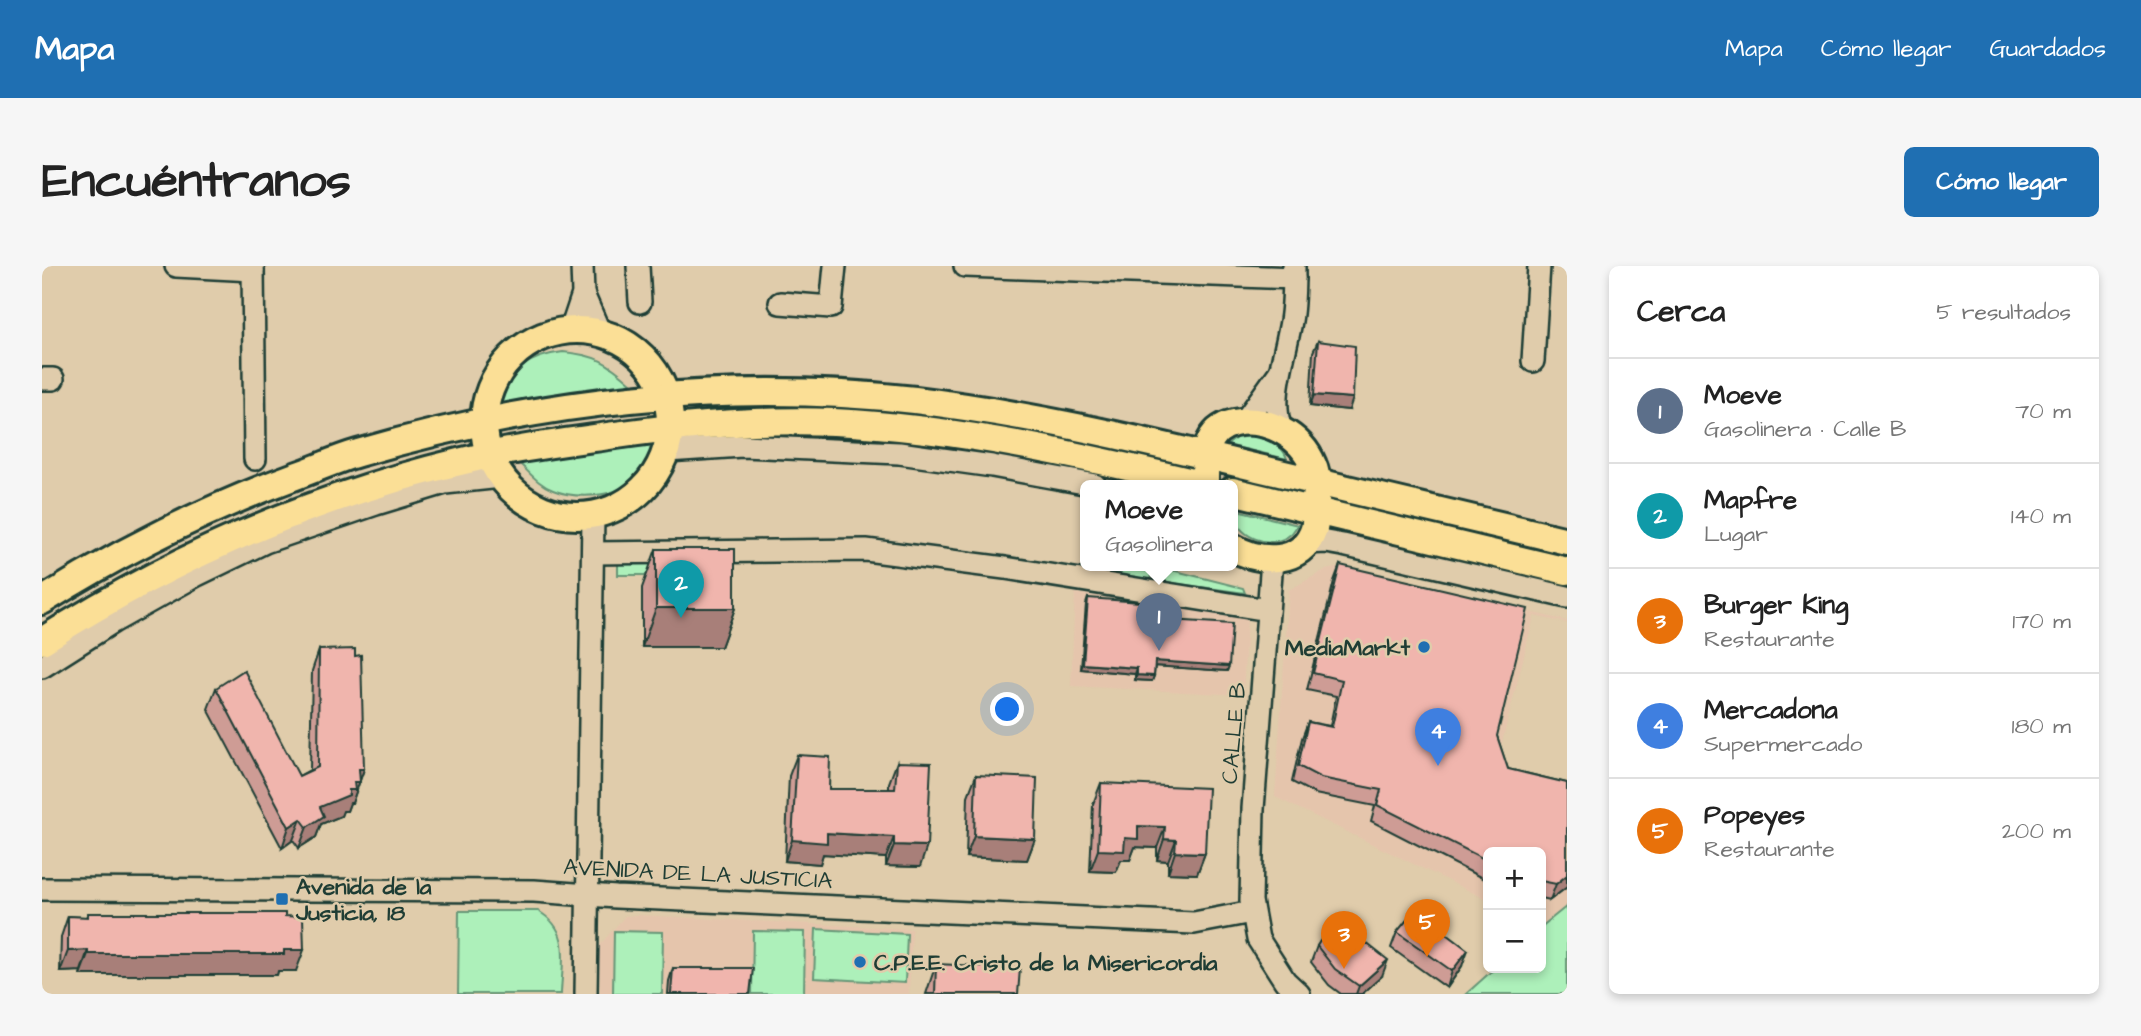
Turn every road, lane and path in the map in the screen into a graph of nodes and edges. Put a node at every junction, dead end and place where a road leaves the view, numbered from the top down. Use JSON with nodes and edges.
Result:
{"nodes":[{"id":1,"x":176,"y":266,"type":"edge"},
{"id":2,"x":582,"y":266,"type":"edge"},
{"id":3,"x":638,"y":266,"type":"edge"},
{"id":4,"x":835,"y":266,"type":"edge"},
{"id":5,"x":965,"y":266,"type":"edge"},
{"id":6,"x":1539,"y":266,"type":"edge"},
{"id":7,"x":253,"y":268,"type":"edge"},
{"id":8,"x":1294,"y":272,"type":"edge"},
{"id":9,"x":583,"y":294,"type":"junction"},
{"id":10,"x":640,"y":302,"type":"dead end"},
{"id":11,"x":780,"y":303,"type":"dead end"},
{"id":12,"x":571,"y":330,"type":"junction"},
{"id":13,"x":600,"y":333,"type":"junction"},
{"id":14,"x":1533,"y":361,"type":"dead end"},
{"id":15,"x":1281,"y":371,"type":"junction"},
{"id":16,"x":667,"y":396,"type":"junction"},
{"id":17,"x":483,"y":422,"type":"junction"},
{"id":18,"x":1244,"y":422,"type":"junction"},
{"id":19,"x":1281,"y":429,"type":"junction"},
{"id":20,"x":669,"y":439,"type":"junction"},
{"id":21,"x":1206,"y":456,"type":"junction"},
{"id":22,"x":255,"y":459,"type":"dead end"},
{"id":23,"x":495,"y":466,"type":"junction"},
{"id":24,"x":1183,"y":480,"type":"edge"},
{"id":25,"x":1205,"y":480,"type":"edge"},
{"id":26,"x":1080,"y":482,"type":"edge"},
{"id":27,"x":1317,"y":482,"type":"junction"},
{"id":28,"x":1238,"y":492,"type":"edge"},
{"id":29,"x":1316,"y":511,"type":"junction"},
{"id":30,"x":593,"y":516,"type":"junction"},
{"id":31,"x":1567,"y":541,"type":"edge"},
{"id":32,"x":1306,"y":543,"type":"junction"},
{"id":33,"x":1238,"y":550,"type":"edge"},
{"id":34,"x":593,"y":554,"type":"junction"},
{"id":35,"x":1272,"y":559,"type":"junction"},
{"id":36,"x":1567,"y":570,"type":"edge"},
{"id":37,"x":1567,"y":597,"type":"edge"},
{"id":38,"x":42,"y":601,"type":"edge"},
{"id":39,"x":1268,"y":610,"type":"junction"},
{"id":40,"x":42,"y":640,"type":"edge"},
{"id":41,"x":42,"y":667,"type":"edge"},
{"id":42,"x":42,"y":888,"type":"edge"},
{"id":43,"x":588,"y":894,"type":"junction"},
{"id":44,"x":1252,"y":912,"type":"junction"},
{"id":45,"x":586,"y":994,"type":"edge"},
{"id":46,"x":1299,"y":994,"type":"edge"}],
"edges":[{"from":1,"to":7,"type":"street"},
{"from":2,"to":9,"type":"street"},
{"from":3,"to":10,"type":"street"},
{"from":4,"to":11,"type":"street"},
{"from":5,"to":8,"type":"street"},
{"from":6,"to":14,"type":"street"},
{"from":7,"to":22,"type":"street"},
{"from":8,"to":15,"type":"street"},
{"from":9,"to":12,"type":"street"},
{"from":9,"to":13,"type":"street"},
{"from":12,"to":13,"type":"main road"},
{"from":12,"to":17,"type":"main road"},
{"from":13,"to":16,"type":"main road"},
{"from":15,"to":18,"type":"street"},
{"from":15,"to":19,"type":"street"},
{"from":16,"to":17,"type":"main road"},
{"from":16,"to":20,"type":"main road"},
{"from":16,"to":21,"type":"main road"},
{"from":17,"to":23,"type":"main road"},
{"from":17,"to":38,"type":"main road"},
{"from":18,"to":19,"type":"main road"},
{"from":18,"to":21,"type":"main road"},
{"from":19,"to":27,"type":"main road"},
{"from":20,"to":23,"type":"main road"},
{"from":20,"to":24,"type":"main road"},
{"from":20,"to":26,"type":"street"},
{"from":20,"to":30,"type":"main road"},
{"from":21,"to":25,"type":"main road"},
{"from":21,"to":27,"type":"main road"},
{"from":23,"to":30,"type":"main road"},
{"from":23,"to":40,"type":"main road"},
{"from":23,"to":41,"type":"street"},
{"from":27,"to":29,"type":"main road"},
{"from":27,"to":31,"type":"main road"},
{"from":28,"to":29,"type":"main road"},
{"from":29,"to":32,"type":"main road"},
{"from":29,"to":36,"type":"main road"},
{"from":30,"to":34,"type":"street"},
{"from":32,"to":35,"type":"main road"},
{"from":32,"to":37,"type":"street"},
{"from":33,"to":35,"type":"main road"},
{"from":34,"to":39,"type":"street"},
{"from":34,"to":43,"type":"street"},
{"from":35,"to":39,"type":"street","name":"CALLE B"},
{"from":39,"to":44,"type":"street","name":"CALLE B"},
{"from":42,"to":43,"type":"street","name":"AVENIDA DE LA JUSTICIA"},
{"from":43,"to":44,"type":"street","name":"AVENIDA DE LA JUSTICIA"},
{"from":43,"to":45,"type":"street"},
{"from":44,"to":46,"type":"street"}]}
